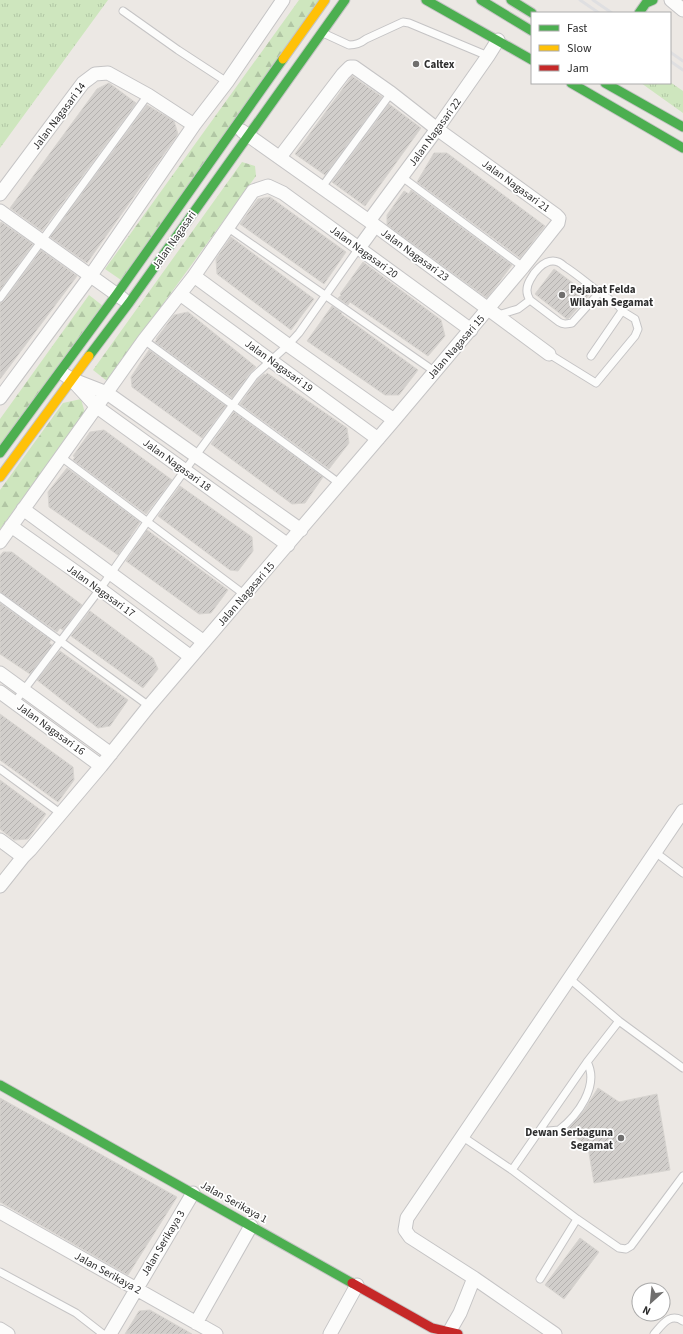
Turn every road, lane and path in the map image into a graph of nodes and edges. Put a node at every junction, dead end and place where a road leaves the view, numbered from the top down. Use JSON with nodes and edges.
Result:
{"nodes":[{"id":1,"x":283,"y":0,"type":"edge"},
{"id":2,"x":325,"y":0,"type":"edge"},
{"id":3,"x":345,"y":0,"type":"edge"},
{"id":4,"x":426,"y":0,"type":"edge"},
{"id":5,"x":481,"y":0,"type":"edge"},
{"id":6,"x":511,"y":0,"type":"edge"},
{"id":7,"x":671,"y":0,"type":"edge"},
{"id":8,"x":654,"y":3,"type":"edge"},
{"id":9,"x":683,"y":9,"type":"edge"},
{"id":10,"x":123,"y":11,"type":"dead end"},
{"id":11,"x":531,"y":12,"type":"edge"},
{"id":12,"x":640,"y":12,"type":"edge"},
{"id":13,"x":309,"y":24,"type":"junction"},
{"id":14,"x":531,"y":30,"type":"edge"},
{"id":15,"x":322,"y":32,"type":"junction"},
{"id":16,"x":498,"y":40,"type":"junction"},
{"id":17,"x":488,"y":56,"type":"junction"},
{"id":18,"x":531,"y":59,"type":"edge"},
{"id":19,"x":227,"y":82,"type":"junction"},
{"id":20,"x":573,"y":84,"type":"edge"},
{"id":21,"x":607,"y":84,"type":"edge"},
{"id":22,"x":391,"y":93,"type":"junction"},
{"id":23,"x":148,"y":96,"type":"junction"},
{"id":24,"x":659,"y":103,"type":"dead end"},
{"id":25,"x":683,"y":121,"type":"edge"},
{"id":26,"x":194,"y":125,"type":"junction"},
{"id":27,"x":236,"y":127,"type":"junction"},
{"id":28,"x":683,"y":127,"type":"edge"},
{"id":29,"x":438,"y":129,"type":"junction"},
{"id":30,"x":248,"y":135,"type":"junction"},
{"id":31,"x":683,"y":148,"type":"edge"},
{"id":32,"x":280,"y":157,"type":"junction"},
{"id":33,"x":402,"y":177,"type":"junction"},
{"id":34,"x":322,"y":187,"type":"junction"},
{"id":35,"x":0,"y":194,"type":"edge"},
{"id":36,"x":0,"y":211,"type":"edge"},
{"id":37,"x":372,"y":223,"type":"junction"},
{"id":38,"x":227,"y":228,"type":"junction"},
{"id":39,"x":42,"y":240,"type":"junction"},
{"id":40,"x":359,"y":248,"type":"junction"},
{"id":41,"x":523,"y":267,"type":"junction"},
{"id":42,"x":91,"y":275,"type":"junction"},
{"id":43,"x":194,"y":276,"type":"junction"},
{"id":44,"x":599,"y":293,"type":"junction"},
{"id":45,"x":116,"y":294,"type":"junction"},
{"id":46,"x":180,"y":294,"type":"junction"},
{"id":47,"x":326,"y":296,"type":"junction"},
{"id":48,"x":0,"y":298,"type":"edge"},
{"id":49,"x":530,"y":300,"type":"junction"},
{"id":50,"x":129,"y":303,"type":"junction"},
{"id":51,"x":493,"y":312,"type":"junction"},
{"id":52,"x":622,"y":312,"type":"junction"},
{"id":53,"x":470,"y":330,"type":"junction"},
{"id":54,"x":144,"y":340,"type":"junction"},
{"id":55,"x":288,"y":345,"type":"junction"},
{"id":56,"x":548,"y":354,"type":"joint"},
{"id":57,"x":591,"y":356,"type":"dead end"},
{"id":58,"x":271,"y":361,"type":"junction"},
{"id":59,"x":59,"y":371,"type":"junction"},
{"id":60,"x":434,"y":371,"type":"junction"},
{"id":61,"x":71,"y":379,"type":"junction"},
{"id":62,"x":107,"y":393,"type":"junction"},
{"id":63,"x":0,"y":398,"type":"edge"},
{"id":64,"x":233,"y":406,"type":"junction"},
{"id":65,"x":97,"y":407,"type":"junction"},
{"id":66,"x":394,"y":420,"type":"junction"},
{"id":67,"x":378,"y":438,"type":"junction"},
{"id":68,"x":0,"y":453,"type":"edge"},
{"id":69,"x":196,"y":455,"type":"junction"},
{"id":70,"x":61,"y":457,"type":"junction"},
{"id":71,"x":185,"y":471,"type":"junction"},
{"id":72,"x":0,"y":477,"type":"edge"},
{"id":73,"x":339,"y":483,"type":"junction"},
{"id":74,"x":23,"y":509,"type":"junction"},
{"id":75,"x":147,"y":522,"type":"junction"},
{"id":76,"x":11,"y":526,"type":"junction"},
{"id":77,"x":301,"y":530,"type":"junction"},
{"id":78,"x":0,"y":542,"type":"edge"},
{"id":79,"x":288,"y":545,"type":"junction"},
{"id":80,"x":111,"y":574,"type":"junction"},
{"id":81,"x":100,"y":589,"type":"junction"},
{"id":82,"x":245,"y":595,"type":"junction"},
{"id":83,"x":0,"y":597,"type":"edge"},
{"id":84,"x":60,"y":641,"type":"junction"},
{"id":85,"x":204,"y":642,"type":"junction"},
{"id":86,"x":191,"y":657,"type":"junction"},
{"id":87,"x":0,"y":673,"type":"edge"},
{"id":88,"x":24,"y":690,"type":"junction"},
{"id":89,"x":0,"y":692,"type":"edge"},
{"id":90,"x":14,"y":703,"type":"junction"},
{"id":91,"x":149,"y":706,"type":"junction"},
{"id":92,"x":111,"y":754,"type":"junction"},
{"id":93,"x":101,"y":766,"type":"junction"},
{"id":94,"x":0,"y":769,"type":"edge"},
{"id":95,"x":683,"y":811,"type":"edge"},
{"id":96,"x":60,"y":814,"type":"junction"},
{"id":97,"x":0,"y":840,"type":"edge"},
{"id":98,"x":655,"y":852,"type":"junction"},
{"id":99,"x":24,"y":857,"type":"junction"},
{"id":100,"x":683,"y":873,"type":"edge"},
{"id":101,"x":0,"y":886,"type":"edge"},
{"id":102,"x":570,"y":979,"type":"junction"},
{"id":103,"x":619,"y":1021,"type":"junction"},
{"id":104,"x":587,"y":1062,"type":"junction"},
{"id":105,"x":683,"y":1068,"type":"edge"},
{"id":106,"x":0,"y":1085,"type":"edge"},
{"id":107,"x":538,"y":1132,"type":"junction"},
{"id":108,"x":464,"y":1136,"type":"junction"},
{"id":109,"x":512,"y":1170,"type":"junction"},
{"id":110,"x":683,"y":1176,"type":"edge"},
{"id":111,"x":193,"y":1193,"type":"junction"},
{"id":112,"x":0,"y":1212,"type":"edge"},
{"id":113,"x":577,"y":1219,"type":"junction"},
{"id":114,"x":251,"y":1226,"type":"junction"},
{"id":115,"x":0,"y":1272,"type":"edge"},
{"id":116,"x":474,"y":1278,"type":"junction"},
{"id":117,"x":540,"y":1279,"type":"dead end"},
{"id":118,"x":357,"y":1285,"type":"junction"},
{"id":119,"x":136,"y":1288,"type":"junction"},
{"id":120,"x":683,"y":1320,"type":"edge"},
{"id":121,"x":196,"y":1323,"type":"junction"},
{"id":122,"x":0,"y":1330,"type":"edge"},
{"id":123,"x":8,"y":1334,"type":"edge"},
{"id":124,"x":102,"y":1334,"type":"edge"},
{"id":125,"x":110,"y":1334,"type":"edge"},
{"id":126,"x":216,"y":1334,"type":"edge"},
{"id":127,"x":330,"y":1334,"type":"edge"},
{"id":128,"x":452,"y":1334,"type":"edge"},
{"id":129,"x":555,"y":1334,"type":"edge"},
{"id":130,"x":654,"y":1334,"type":"edge"}],
"edges":[{"from":1,"to":19,"type":"street"},
{"from":2,"to":13,"type":"main road","name":"Jalan Nagasari"},
{"from":3,"to":15,"type":"main road","name":"Jalan Nagasari"},
{"from":4,"to":16,"type":"main road"},
{"from":5,"to":14,"type":"main road"},
{"from":6,"to":11,"type":"main road"},
{"from":7,"to":9,"type":"street"},
{"from":8,"to":12,"type":"main road"},
{"from":10,"to":19,"type":"lane"},
{"from":13,"to":15,"type":"lane"},
{"from":13,"to":27,"type":"main road","name":"Jalan Nagasari"},
{"from":15,"to":17,"type":"lane"},
{"from":15,"to":30,"type":"main road","name":"Jalan Nagasari"},
{"from":16,"to":17,"type":"street","name":"Jalan Nagasari 22"},
{"from":16,"to":18,"type":"main road"},
{"from":17,"to":29,"type":"street","name":"Jalan Nagasari 22"},
{"from":19,"to":26,"type":"street"},
{"from":20,"to":31,"type":"main road"},
{"from":21,"to":28,"type":"main road"},
{"from":22,"to":29,"type":"street"},
{"from":22,"to":32,"type":"street"},
{"from":22,"to":34,"type":"lane"},
{"from":23,"to":26,"type":"street","name":"Jalan Nagasari 14"},
{"from":23,"to":35,"type":"street","name":"Jalan Nagasari 14"},
{"from":23,"to":39,"type":"lane"},
{"from":24,"to":25,"type":"main road"},
{"from":26,"to":42,"type":"street"},
{"from":27,"to":30,"type":"street","name":"Jalan Nagasari 23"},
{"from":27,"to":45,"type":"main road","name":"Jalan Nagasari"},
{"from":29,"to":33,"type":"street","name":"Jalan Nagasari 22"},
{"from":29,"to":41,"type":"street","name":"Jalan Nagasari 21"},
{"from":30,"to":32,"type":"street","name":"Jalan Nagasari 23"},
{"from":30,"to":50,"type":"main road","name":"Jalan Nagasari"},
{"from":32,"to":34,"type":"street","name":"Jalan Nagasari 23"},
{"from":33,"to":37,"type":"street","name":"Jalan Nagasari 22"},
{"from":33,"to":41,"type":"lane"},
{"from":34,"to":37,"type":"street","name":"Jalan Nagasari 23"},
{"from":36,"to":39,"type":"street"},
{"from":37,"to":40,"type":"street","name":"Jalan Nagasari 22"},
{"from":37,"to":51,"type":"street","name":"Jalan Nagasari 23"},
{"from":38,"to":40,"type":"street","name":"Jalan Nagasari 20"},
{"from":38,"to":43,"type":"street"},
{"from":38,"to":47,"type":"lane"},
{"from":39,"to":42,"type":"street"},
{"from":39,"to":48,"type":"lane"},
{"from":40,"to":47,"type":"lane"},
{"from":40,"to":53,"type":"street","name":"Jalan Nagasari 20"},
{"from":41,"to":51,"type":"street","name":"Jalan Nagasari 21"},
{"from":42,"to":45,"type":"street"},
{"from":42,"to":63,"type":"street"},
{"from":43,"to":46,"type":"street"},
{"from":43,"to":55,"type":"street"},
{"from":44,"to":49,"type":"lane"},
{"from":44,"to":49,"type":"lane"},
{"from":44,"to":52,"type":"lane"},
{"from":45,"to":50,"type":"street"},
{"from":45,"to":59,"type":"main road","name":"Jalan Nagasari"},
{"from":46,"to":54,"type":"street"},
{"from":46,"to":58,"type":"street","name":"Jalan Nagasari 19"},
{"from":47,"to":55,"type":"lane"},
{"from":47,"to":60,"type":"lane"},
{"from":49,"to":51,"type":"lane"},
{"from":50,"to":61,"type":"main road","name":"Jalan Nagasari"},
{"from":51,"to":53,"type":"street","name":"Jalan Nagasari 15"},
{"from":51,"to":56,"type":"street","name":"Jalan Nagasari 23"},
{"from":52,"to":56,"type":"lane"},
{"from":52,"to":57,"type":"lane"},
{"from":53,"to":60,"type":"street","name":"Jalan Nagasari 15"},
{"from":54,"to":62,"type":"street"},
{"from":54,"to":64,"type":"lane"},
{"from":55,"to":58,"type":"lane"},
{"from":55,"to":66,"type":"street"},
{"from":58,"to":64,"type":"lane"},
{"from":58,"to":67,"type":"street","name":"Jalan Nagasari 19"},
{"from":59,"to":61,"type":"street"},
{"from":59,"to":68,"type":"main road","name":"Jalan Nagasari"},
{"from":60,"to":66,"type":"street","name":"Jalan Nagasari 15"},
{"from":61,"to":62,"type":"street"},
{"from":61,"to":65,"type":"street","name":"Jalan Nagasari 18"},
{"from":61,"to":72,"type":"main road","name":"Jalan Nagasari"},
{"from":62,"to":65,"type":"street"},
{"from":62,"to":69,"type":"street"},
{"from":64,"to":69,"type":"lane"},
{"from":64,"to":73,"type":"lane"},
{"from":65,"to":70,"type":"street"},
{"from":65,"to":71,"type":"street","name":"Jalan Nagasari 18"},
{"from":66,"to":67,"type":"street","name":"Jalan Nagasari 15"},
{"from":67,"to":73,"type":"street","name":"Jalan Nagasari 15"},
{"from":69,"to":71,"type":"lane"},
{"from":69,"to":77,"type":"street"},
{"from":70,"to":74,"type":"street"},
{"from":70,"to":75,"type":"lane"},
{"from":71,"to":75,"type":"lane"},
{"from":71,"to":79,"type":"street","name":"Jalan Nagasari 18"},
{"from":73,"to":77,"type":"street","name":"Jalan Nagasari 15"},
{"from":74,"to":76,"type":"street"},
{"from":74,"to":80,"type":"street"},
{"from":75,"to":80,"type":"lane"},
{"from":75,"to":82,"type":"lane"},
{"from":76,"to":78,"type":"street"},
{"from":76,"to":81,"type":"street","name":"Jalan Nagasari 17"},
{"from":77,"to":79,"type":"street","name":"Jalan Nagasari 15"},
{"from":79,"to":82,"type":"street","name":"Jalan Nagasari 15"},
{"from":80,"to":81,"type":"lane"},
{"from":80,"to":85,"type":"street"},
{"from":81,"to":84,"type":"lane"},
{"from":81,"to":86,"type":"street","name":"Jalan Nagasari 17"},
{"from":82,"to":85,"type":"street","name":"Jalan Nagasari 15"},
{"from":83,"to":84,"type":"lane"},
{"from":84,"to":88,"type":"lane"},
{"from":84,"to":91,"type":"lane"},
{"from":85,"to":86,"type":"street","name":"Jalan Nagasari 15"},
{"from":86,"to":91,"type":"street","name":"Jalan Nagasari 15"},
{"from":87,"to":88,"type":"street"},
{"from":88,"to":90,"type":"lane"},
{"from":88,"to":92,"type":"street"},
{"from":89,"to":90,"type":"street","name":"Jalan Nagasari 16"},
{"from":90,"to":93,"type":"street","name":"Jalan Nagasari 16"},
{"from":91,"to":92,"type":"street","name":"Jalan Nagasari 15"},
{"from":92,"to":93,"type":"street","name":"Jalan Nagasari 15"},
{"from":93,"to":96,"type":"street","name":"Jalan Nagasari 15"},
{"from":94,"to":96,"type":"lane"},
{"from":95,"to":98,"type":"street"},
{"from":96,"to":99,"type":"street","name":"Jalan Nagasari 15"},
{"from":97,"to":99,"type":"street"},
{"from":98,"to":100,"type":"lane"},
{"from":98,"to":102,"type":"street"},
{"from":99,"to":101,"type":"street","name":"Jalan Nagasari 15"},
{"from":102,"to":103,"type":"lane"},
{"from":102,"to":108,"type":"street"},
{"from":103,"to":104,"type":"lane"},
{"from":103,"to":105,"type":"lane"},
{"from":104,"to":107,"type":"lane"},
{"from":104,"to":107,"type":"lane"},
{"from":106,"to":111,"type":"main road","name":"Jalan Serikaya 1"},
{"from":107,"to":109,"type":"lane"},
{"from":108,"to":109,"type":"lane"},
{"from":108,"to":116,"type":"street"},
{"from":109,"to":113,"type":"lane"},
{"from":110,"to":113,"type":"lane"},
{"from":111,"to":114,"type":"main road","name":"Jalan Serikaya 1"},
{"from":111,"to":119,"type":"street","name":"Jalan Serikaya 3"},
{"from":112,"to":119,"type":"street","name":"Jalan Serikaya 2"},
{"from":113,"to":117,"type":"lane"},
{"from":114,"to":118,"type":"main road","name":"Jalan Serikaya 1"},
{"from":114,"to":121,"type":"street"},
{"from":115,"to":124,"type":"lane"},
{"from":116,"to":128,"type":"street"},
{"from":116,"to":129,"type":"street"},
{"from":118,"to":127,"type":"street"},
{"from":118,"to":128,"type":"main road","name":"Jalan Serikaya 1"},
{"from":119,"to":121,"type":"street","name":"Jalan Serikaya 2"},
{"from":119,"to":125,"type":"street","name":"Jalan Serikaya 3"},
{"from":120,"to":130,"type":"lane"},
{"from":121,"to":126,"type":"street","name":"Jalan Serikaya 2"},
{"from":122,"to":123,"type":"street"}]}
